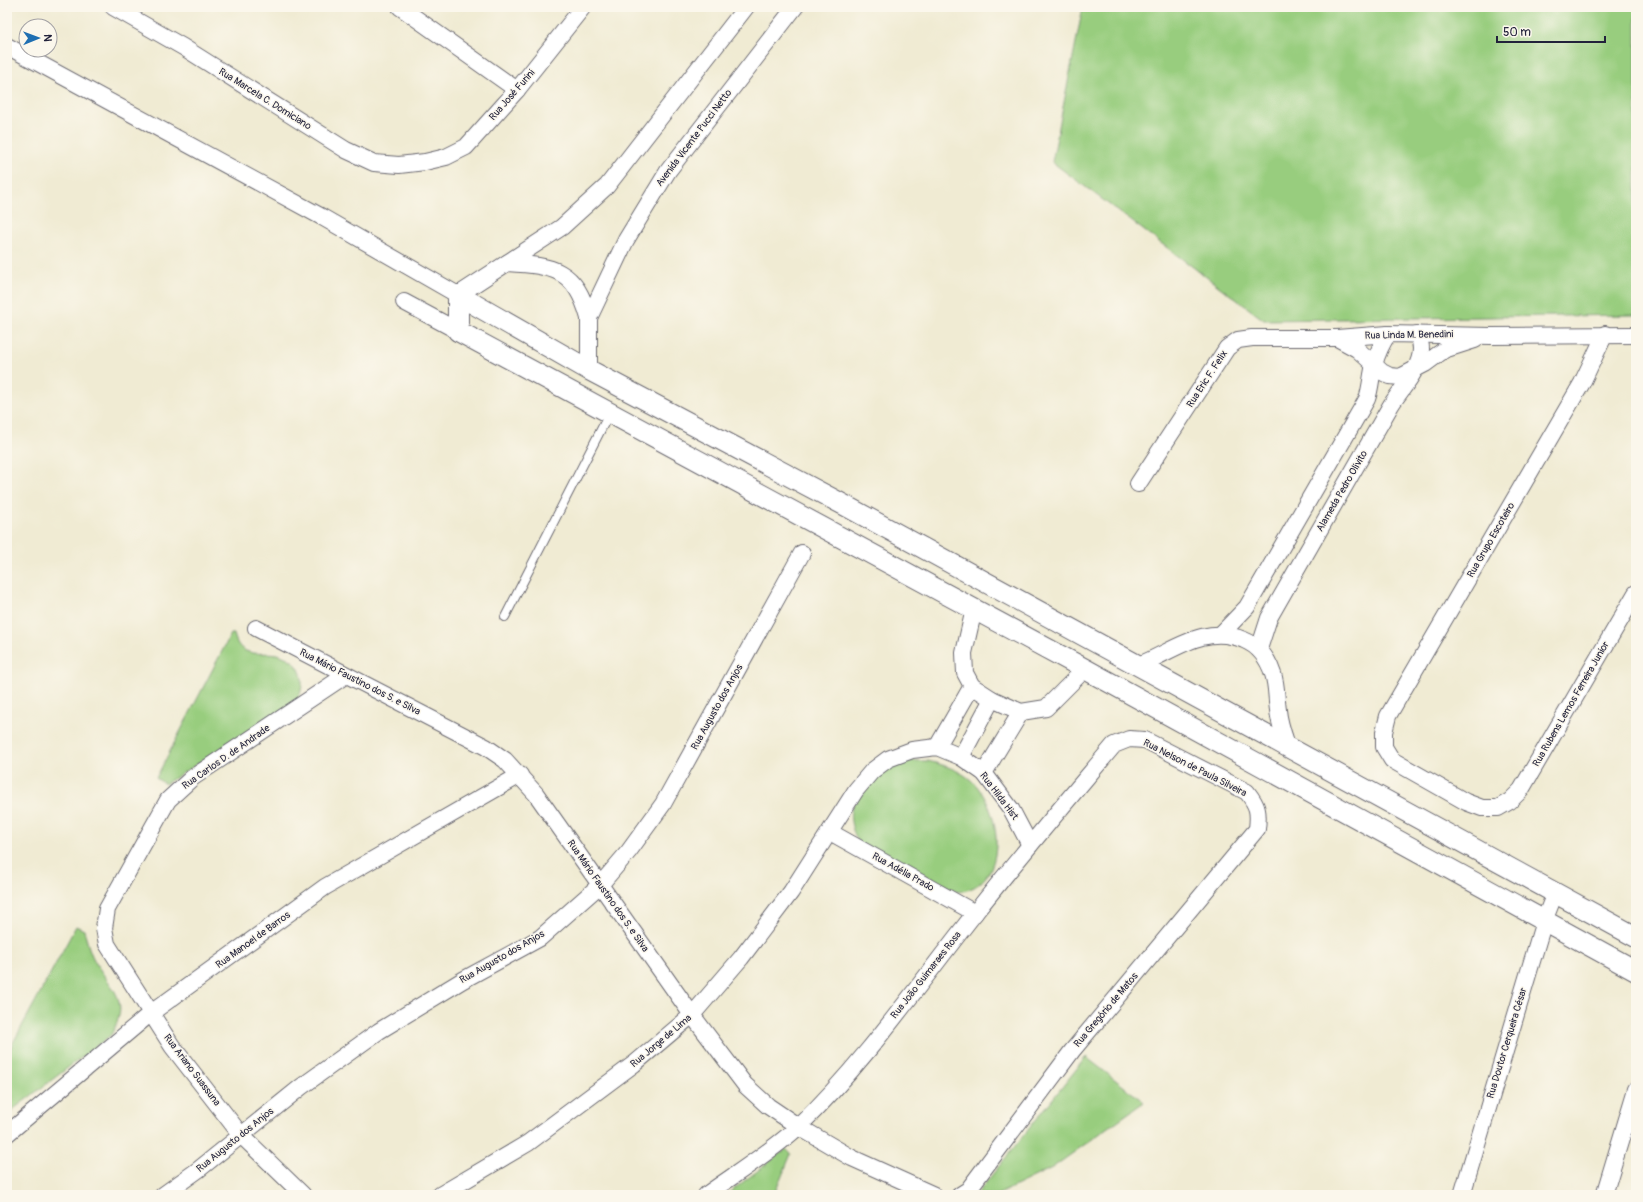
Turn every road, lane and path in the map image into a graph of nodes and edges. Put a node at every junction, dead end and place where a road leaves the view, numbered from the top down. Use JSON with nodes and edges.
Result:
{"nodes":[{"id":1,"x":113,"y":7,"type":"edge"},
{"id":2,"x":400,"y":7,"type":"edge"},
{"id":3,"x":583,"y":7,"type":"edge"},
{"id":4,"x":746,"y":7,"type":"edge"},
{"id":5,"x":794,"y":7,"type":"edge"},
{"id":6,"x":7,"y":46,"type":"edge"},
{"id":7,"x":517,"y":90,"type":"junction"},
{"id":8,"x":426,"y":162,"type":"joint"},
{"id":9,"x":507,"y":263,"type":"junction"},
{"id":10,"x":458,"y":295,"type":"junction"},
{"id":11,"x":404,"y":302,"type":"dead end"},
{"id":12,"x":497,"y":318,"type":"junction"},
{"id":13,"x":590,"y":318,"type":"junction"},
{"id":14,"x":458,"y":331,"type":"junction"},
{"id":15,"x":1388,"y":334,"type":"junction"},
{"id":16,"x":1417,"y":334,"type":"junction"},
{"id":17,"x":1605,"y":334,"type":"junction"},
{"id":18,"x":1636,"y":335,"type":"edge"},
{"id":19,"x":1491,"y":336,"type":"junction"},
{"id":20,"x":1337,"y":338,"type":"junction"},
{"id":21,"x":1374,"y":365,"type":"junction"},
{"id":22,"x":589,"y":370,"type":"junction"},
{"id":23,"x":1413,"y":372,"type":"junction"},
{"id":24,"x":610,"y":411,"type":"junction"},
{"id":25,"x":1138,"y":484,"type":"dead end"},
{"id":26,"x":846,"y":506,"type":"junction"},
{"id":27,"x":832,"y":532,"type":"junction"},
{"id":28,"x":802,"y":553,"type":"dead end"},
{"id":29,"x":1636,"y":593,"type":"edge"},
{"id":30,"x":974,"y":609,"type":"junction"},
{"id":31,"x":505,"y":617,"type":"dead end"},
{"id":32,"x":256,"y":628,"type":"dead end"},
{"id":33,"x":1222,"y":634,"type":"junction"},
{"id":34,"x":1259,"y":649,"type":"junction"},
{"id":35,"x":1139,"y":665,"type":"junction"},
{"id":36,"x":1085,"y":669,"type":"junction"},
{"id":37,"x":346,"y":675,"type":"junction"},
{"id":38,"x":972,"y":686,"type":"junction"},
{"id":39,"x":992,"y":699,"type":"junction"},
{"id":40,"x":1021,"y":712,"type":"junction"},
{"id":41,"x":1129,"y":738,"type":"joint"},
{"id":42,"x":938,"y":747,"type":"junction"},
{"id":43,"x":1288,"y":748,"type":"junction"},
{"id":44,"x":961,"y":757,"type":"junction"},
{"id":45,"x":984,"y":773,"type":"junction"},
{"id":46,"x":1335,"y":774,"type":"junction"},
{"id":47,"x":520,"y":775,"type":"junction"},
{"id":48,"x":1321,"y":799,"type":"junction"},
{"id":49,"x":1498,"y":808,"type":"joint"},
{"id":50,"x":1257,"y":829,"type":"joint"},
{"id":51,"x":830,"y":832,"type":"junction"},
{"id":52,"x":1030,"y":845,"type":"junction"},
{"id":53,"x":600,"y":885,"type":"junction"},
{"id":54,"x":1555,"y":893,"type":"junction"},
{"id":55,"x":975,"y":913,"type":"junction"},
{"id":56,"x":1544,"y":921,"type":"junction"},
{"id":57,"x":104,"y":928,"type":"joint"},
{"id":58,"x":1636,"y":937,"type":"edge"},
{"id":59,"x":1636,"y":971,"type":"edge"},
{"id":60,"x":151,"y":1013,"type":"junction"},
{"id":61,"x":692,"y":1015,"type":"junction"},
{"id":62,"x":1636,"y":1089,"type":"edge"},
{"id":63,"x":799,"y":1127,"type":"junction"},
{"id":64,"x":7,"y":1134,"type":"edge"},
{"id":65,"x":241,"y":1135,"type":"junction"},
{"id":66,"x":163,"y":1195,"type":"edge"},
{"id":67,"x":303,"y":1195,"type":"edge"},
{"id":68,"x":440,"y":1195,"type":"edge"},
{"id":69,"x":706,"y":1195,"type":"edge"},
{"id":70,"x":934,"y":1195,"type":"edge"},
{"id":71,"x":960,"y":1195,"type":"edge"},
{"id":72,"x":1462,"y":1195,"type":"edge"},
{"id":73,"x":1604,"y":1195,"type":"edge"}],
"edges":[{"from":1,"to":8,"type":"street","name":"Rua Marcela C. Domiciano"},
{"from":2,"to":7,"type":"street"},
{"from":3,"to":7,"type":"street","name":"Rua José Furini"},
{"from":4,"to":9,"type":"street"},
{"from":5,"to":13,"type":"street","name":"Avenida Vicente Pucci Netto"},
{"from":6,"to":10,"type":"street"},
{"from":7,"to":8,"type":"street","name":"Rua José Furini"},
{"from":9,"to":10,"type":"street"},
{"from":9,"to":13,"type":"street"},
{"from":10,"to":12,"type":"street"},
{"from":10,"to":14,"type":"street"},
{"from":11,"to":14,"type":"street"},
{"from":12,"to":14,"type":"street"},
{"from":12,"to":22,"type":"street"},
{"from":13,"to":22,"type":"street","name":"Avenida Vicente Pucci Netto"},
{"from":14,"to":24,"type":"street"},
{"from":15,"to":16,"type":"street","name":"Rua Linda M. Benedini"},
{"from":15,"to":20,"type":"street","name":"Rua Linda M. Benedini"},
{"from":15,"to":21,"type":"street"},
{"from":16,"to":19,"type":"street","name":"Rua Linda M. Benedini"},
{"from":16,"to":23,"type":"street","name":"Alameda Pedro Olivito"},
{"from":17,"to":18,"type":"street","name":"Rua Linda M. Benedini"},
{"from":17,"to":19,"type":"street","name":"Rua Linda M. Benedini"},
{"from":17,"to":49,"type":"street","name":"Rua Grupo Escoteiro"},
{"from":19,"to":23,"type":"street","name":"Rua Linda M. Benedini"},
{"from":20,"to":21,"type":"street","name":"Rua Linda M. Benedini"},
{"from":20,"to":25,"type":"street","name":"Rua Eric F. Felix"},
{"from":21,"to":23,"type":"street","name":"Rua Linda M. Benedini"},
{"from":21,"to":33,"type":"street"},
{"from":22,"to":26,"type":"street"},
{"from":23,"to":34,"type":"street","name":"Alameda Pedro Olivito"},
{"from":24,"to":27,"type":"street"},
{"from":24,"to":31,"type":"lane"},
{"from":26,"to":27,"type":"street"},
{"from":26,"to":35,"type":"street"},
{"from":27,"to":30,"type":"street"},
{"from":28,"to":53,"type":"street","name":"Rua Augusto dos Anjos"},
{"from":29,"to":49,"type":"street","name":"Rua Rubens Lemos Ferreira Junior"},
{"from":30,"to":36,"type":"street"},
{"from":30,"to":38,"type":"street"},
{"from":32,"to":37,"type":"street","name":"Rua Mário Faustino dos S. e Silva"},
{"from":33,"to":34,"type":"street"},
{"from":33,"to":35,"type":"street"},
{"from":34,"to":43,"type":"street"},
{"from":35,"to":43,"type":"street"},
{"from":36,"to":40,"type":"street"},
{"from":36,"to":48,"type":"street"},
{"from":37,"to":47,"type":"street","name":"Rua Mário Faustino dos S. e Silva"},
{"from":37,"to":57,"type":"street","name":"Rua Carlos D. de Andrade"},
{"from":38,"to":39,"type":"street"},
{"from":38,"to":42,"type":"street"},
{"from":39,"to":40,"type":"street"},
{"from":39,"to":44,"type":"street"},
{"from":40,"to":45,"type":"street"},
{"from":41,"to":50,"type":"street","name":"Rua Nelson de Paula Silveira"},
{"from":41,"to":52,"type":"street","name":"Rua João Guimaraes Rosa"},
{"from":42,"to":44,"type":"street","name":"Rua Hilda Hist"},
{"from":42,"to":51,"type":"street"},
{"from":43,"to":46,"type":"street"},
{"from":44,"to":45,"type":"street","name":"Rua Hilda Hist"},
{"from":45,"to":52,"type":"street","name":"Rua Hilda Hist"},
{"from":46,"to":48,"type":"street"},
{"from":46,"to":54,"type":"street"},
{"from":47,"to":53,"type":"street","name":"Rua Mário Faustino dos S. e Silva"},
{"from":47,"to":60,"type":"street","name":"Rua Manoel de Barros"},
{"from":48,"to":56,"type":"street"},
{"from":50,"to":71,"type":"street","name":"Rua Gregório de Matos"},
{"from":51,"to":55,"type":"street","name":"Rua Adélia Prado"},
{"from":51,"to":61,"type":"street","name":"Rua Jorge de Lima"},
{"from":52,"to":55,"type":"street","name":"Rua João Guimaraes Rosa"},
{"from":53,"to":61,"type":"street","name":"Rua Mário Faustino dos S. e Silva"},
{"from":53,"to":65,"type":"street","name":"Rua Augusto dos Anjos"},
{"from":54,"to":56,"type":"street","name":"Rua Doutor Cerqueira César"},
{"from":54,"to":58,"type":"street"},
{"from":55,"to":63,"type":"street","name":"Rua João Guimaraes Rosa"},
{"from":56,"to":59,"type":"street"},
{"from":56,"to":72,"type":"street","name":"Rua Doutor Cerqueira César"},
{"from":57,"to":60,"type":"street","name":"Rua Ariano Suassuna"},
{"from":60,"to":64,"type":"street","name":"Rua Manoel de Barros"},
{"from":60,"to":65,"type":"street","name":"Rua Ariano Suassuna"},
{"from":61,"to":63,"type":"street","name":"Rua Mário Faustino dos S. e Silva"},
{"from":61,"to":68,"type":"street","name":"Rua Jorge de Lima"},
{"from":62,"to":73,"type":"street"},
{"from":63,"to":69,"type":"street","name":"Rua João Guimaraes Rosa"},
{"from":63,"to":70,"type":"street","name":"Rua Mário Faustino dos S. e Silva"},
{"from":65,"to":66,"type":"street","name":"Rua Augusto dos Anjos"},
{"from":65,"to":67,"type":"street","name":"Rua Ariano Suassuna"}]}
